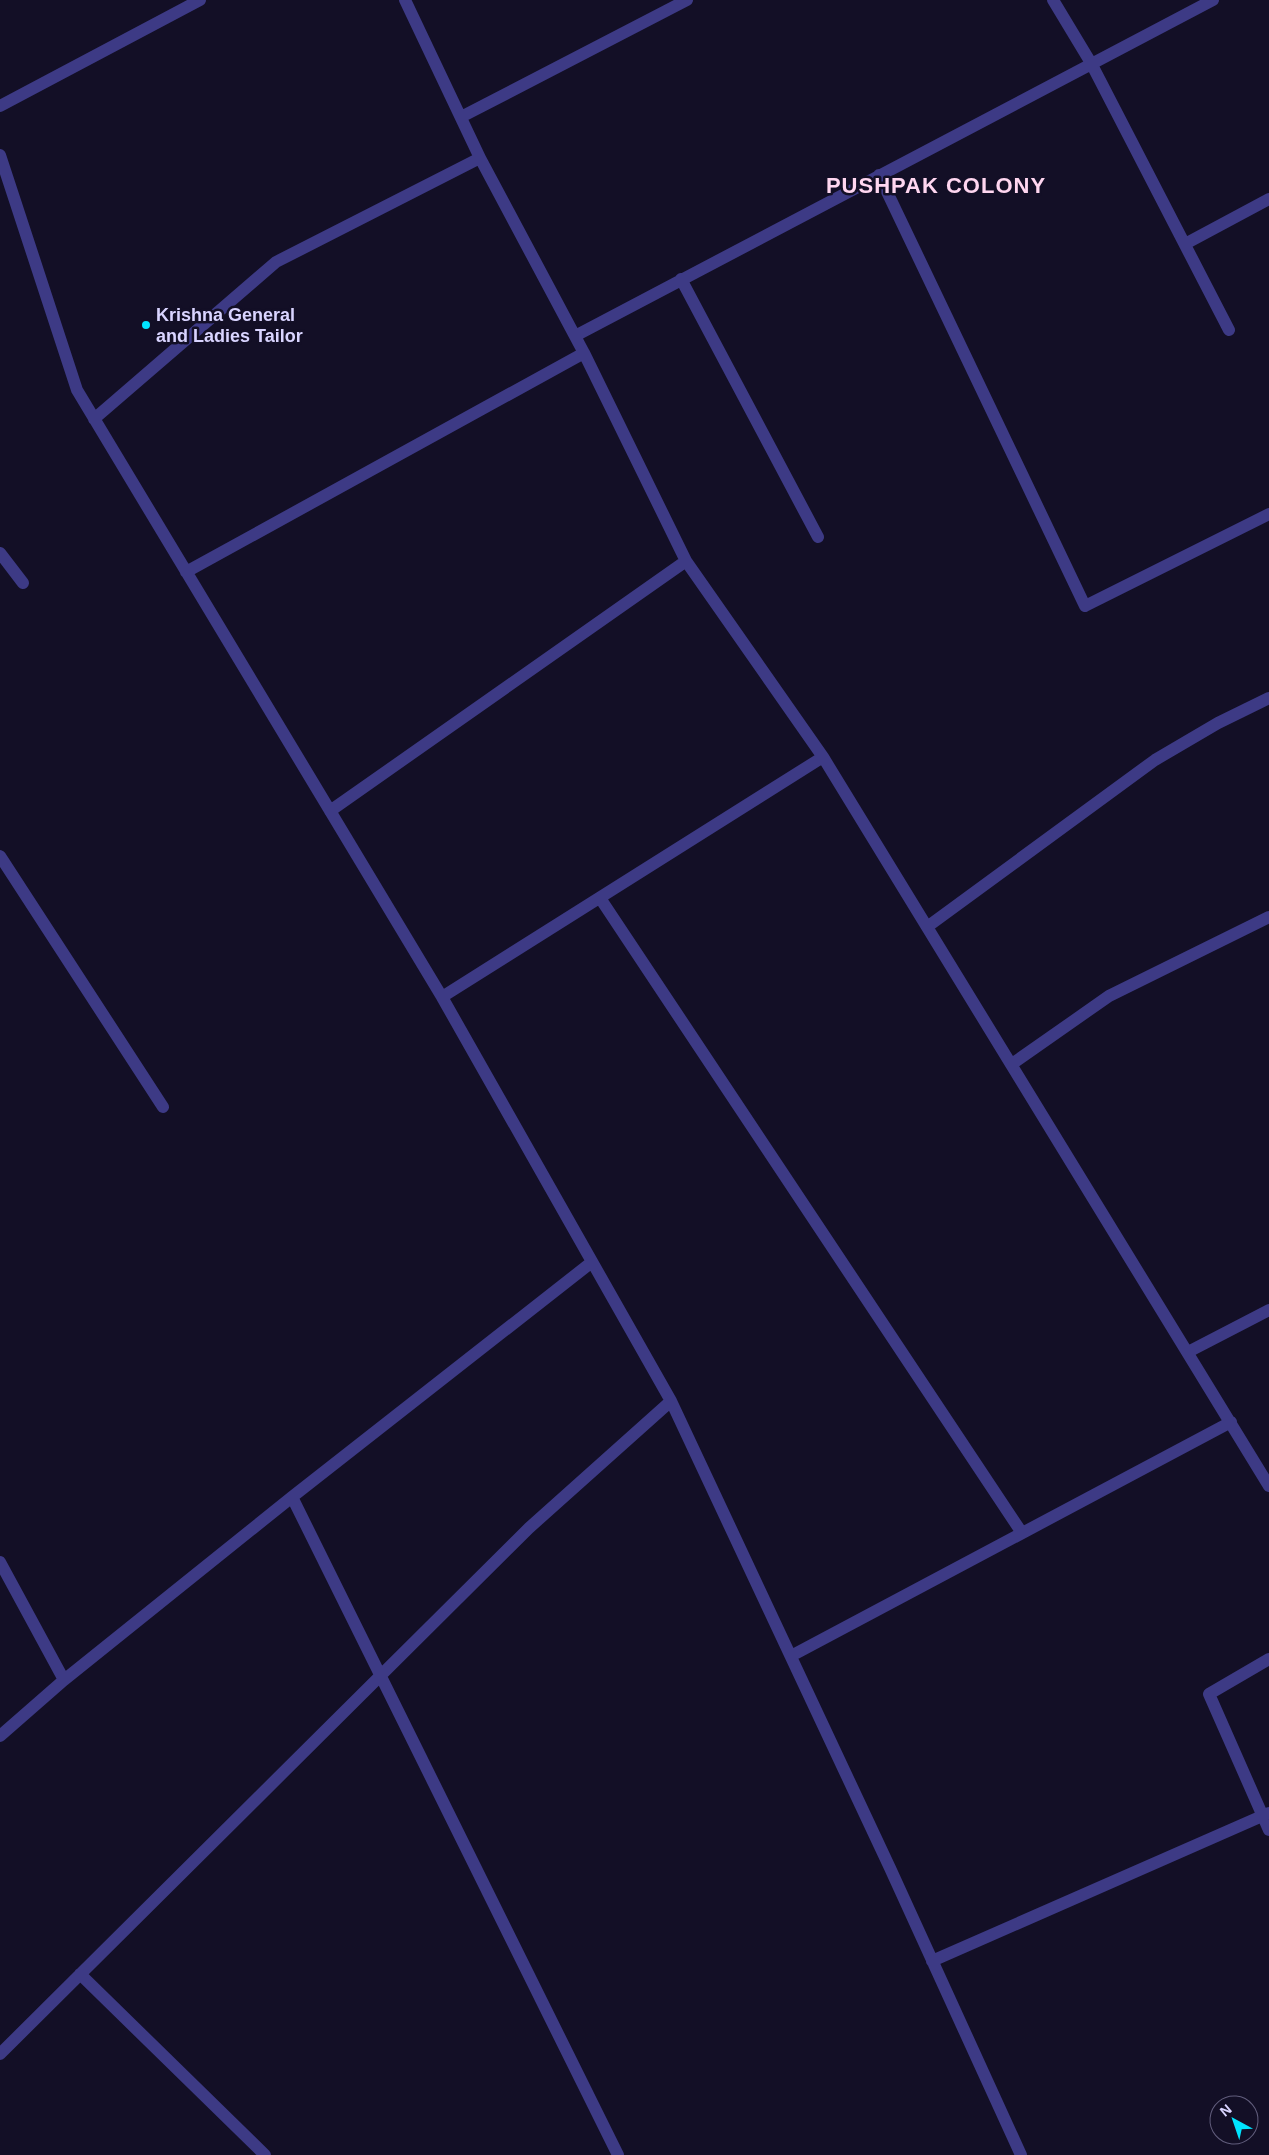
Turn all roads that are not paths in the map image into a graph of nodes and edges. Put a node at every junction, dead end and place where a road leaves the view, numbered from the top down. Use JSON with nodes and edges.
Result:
{"nodes":[{"id":1,"x":200,"y":0,"type":"edge"},
{"id":2,"x":405,"y":0,"type":"edge"},
{"id":3,"x":687,"y":0,"type":"edge"},
{"id":4,"x":1053,"y":0,"type":"edge"},
{"id":5,"x":1213,"y":0,"type":"edge"},
{"id":6,"x":1091,"y":63,"type":"junction"},
{"id":7,"x":0,"y":106,"type":"edge"},
{"id":8,"x":461,"y":117,"type":"junction"},
{"id":9,"x":0,"y":155,"type":"edge"},
{"id":10,"x":480,"y":158,"type":"junction"},
{"id":11,"x":879,"y":175,"type":"junction"},
{"id":12,"x":1269,"y":199,"type":"edge"},
{"id":13,"x":1185,"y":244,"type":"junction"},
{"id":14,"x":682,"y":280,"type":"junction"},
{"id":15,"x":1229,"y":330,"type":"dead end"},
{"id":16,"x":575,"y":336,"type":"junction"},
{"id":17,"x":584,"y":353,"type":"junction"},
{"id":18,"x":94,"y":419,"type":"junction"},
{"id":19,"x":1269,"y":514,"type":"edge"},
{"id":20,"x":818,"y":538,"type":"dead end"},
{"id":21,"x":0,"y":553,"type":"edge"},
{"id":22,"x":686,"y":561,"type":"junction"},
{"id":23,"x":186,"y":572,"type":"junction"},
{"id":24,"x":23,"y":583,"type":"dead end"},
{"id":25,"x":1269,"y":698,"type":"edge"},
{"id":26,"x":823,"y":757,"type":"junction"},
{"id":27,"x":330,"y":812,"type":"junction"},
{"id":28,"x":0,"y":856,"type":"edge"},
{"id":29,"x":600,"y":898,"type":"junction"},
{"id":30,"x":1269,"y":917,"type":"edge"},
{"id":31,"x":927,"y":927,"type":"junction"},
{"id":32,"x":442,"y":998,"type":"junction"},
{"id":33,"x":1012,"y":1064,"type":"junction"},
{"id":34,"x":163,"y":1107,"type":"dead end"},
{"id":35,"x":592,"y":1262,"type":"junction"},
{"id":36,"x":1269,"y":1310,"type":"edge"},
{"id":37,"x":1188,"y":1352,"type":"junction"},
{"id":38,"x":671,"y":1401,"type":"junction"},
{"id":39,"x":1231,"y":1422,"type":"junction"},
{"id":40,"x":1269,"y":1486,"type":"edge"},
{"id":41,"x":292,"y":1496,"type":"junction"},
{"id":42,"x":1022,"y":1534,"type":"junction"},
{"id":43,"x":0,"y":1562,"type":"edge"},
{"id":44,"x":791,"y":1656,"type":"junction"},
{"id":45,"x":1269,"y":1659,"type":"edge"},
{"id":46,"x":381,"y":1676,"type":"junction"},
{"id":47,"x":64,"y":1680,"type":"junction"},
{"id":48,"x":0,"y":1736,"type":"edge"},
{"id":49,"x":1266,"y":1814,"type":"edge"},
{"id":50,"x":1269,"y":1830,"type":"edge"},
{"id":51,"x":932,"y":1961,"type":"junction"},
{"id":52,"x":80,"y":1974,"type":"junction"},
{"id":53,"x":0,"y":2054,"type":"edge"},
{"id":54,"x":262,"y":2154,"type":"edge"},
{"id":55,"x":618,"y":2155,"type":"edge"},
{"id":56,"x":1021,"y":2155,"type":"edge"}],
"edges":[{"from":1,"to":7,"type":"street"},
{"from":2,"to":8,"type":"street"},
{"from":3,"to":8,"type":"street"},
{"from":4,"to":6,"type":"street"},
{"from":5,"to":6,"type":"street"},
{"from":6,"to":11,"type":"street"},
{"from":6,"to":13,"type":"street"},
{"from":8,"to":10,"type":"street"},
{"from":9,"to":18,"type":"street"},
{"from":10,"to":16,"type":"street"},
{"from":10,"to":18,"type":"street"},
{"from":11,"to":14,"type":"street"},
{"from":11,"to":19,"type":"street"},
{"from":12,"to":13,"type":"street"},
{"from":13,"to":15,"type":"street"},
{"from":14,"to":16,"type":"street"},
{"from":14,"to":20,"type":"street"},
{"from":16,"to":17,"type":"street"},
{"from":17,"to":22,"type":"street"},
{"from":17,"to":23,"type":"street"},
{"from":18,"to":23,"type":"street"},
{"from":21,"to":24,"type":"street"},
{"from":22,"to":26,"type":"street"},
{"from":22,"to":27,"type":"street"},
{"from":23,"to":27,"type":"street"},
{"from":25,"to":31,"type":"street"},
{"from":26,"to":29,"type":"street"},
{"from":26,"to":31,"type":"street"},
{"from":27,"to":32,"type":"street"},
{"from":28,"to":34,"type":"street"},
{"from":29,"to":32,"type":"street"},
{"from":29,"to":42,"type":"street"},
{"from":30,"to":33,"type":"street"},
{"from":31,"to":33,"type":"street"},
{"from":32,"to":35,"type":"street"},
{"from":33,"to":37,"type":"street"},
{"from":35,"to":38,"type":"street"},
{"from":35,"to":41,"type":"street"},
{"from":36,"to":37,"type":"street"},
{"from":37,"to":39,"type":"street"},
{"from":38,"to":44,"type":"street"},
{"from":38,"to":46,"type":"street"},
{"from":39,"to":40,"type":"street"},
{"from":39,"to":42,"type":"street"},
{"from":41,"to":46,"type":"street"},
{"from":41,"to":47,"type":"street"},
{"from":42,"to":44,"type":"street"},
{"from":43,"to":47,"type":"street"},
{"from":44,"to":51,"type":"street"},
{"from":45,"to":49,"type":"street"},
{"from":46,"to":52,"type":"street"},
{"from":46,"to":55,"type":"street"},
{"from":47,"to":48,"type":"street"},
{"from":49,"to":50,"type":"street"},
{"from":49,"to":51,"type":"street"},
{"from":51,"to":56,"type":"street"},
{"from":52,"to":53,"type":"street"},
{"from":52,"to":54,"type":"street"}]}
